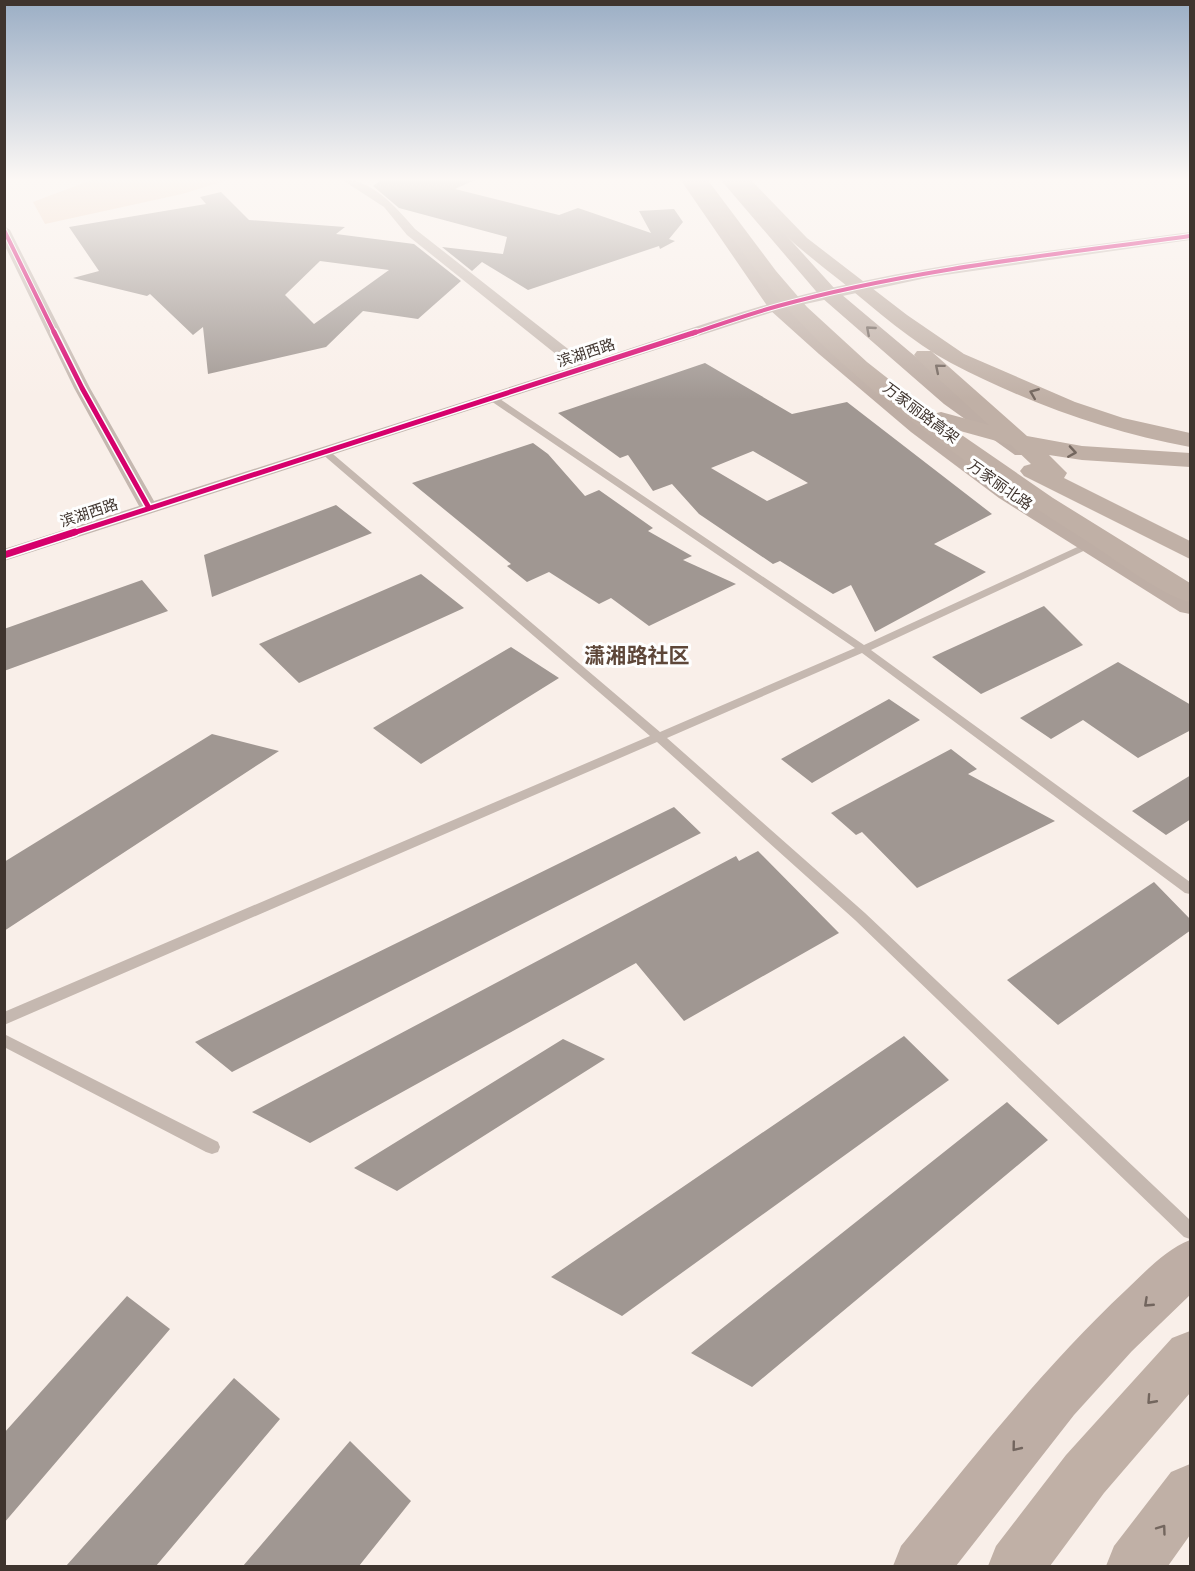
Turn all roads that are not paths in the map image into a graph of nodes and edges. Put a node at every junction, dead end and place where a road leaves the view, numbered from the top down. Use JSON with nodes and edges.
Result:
{"nodes":[{"id":1,"x":15,"y":252,"type":"edge"},
{"id":2,"x":437,"y":252,"type":"edge"},
{"id":3,"x":729,"y":252,"type":"edge"},
{"id":4,"x":739,"y":252,"type":"edge"},
{"id":5,"x":753,"y":252,"type":"edge"},
{"id":6,"x":776,"y":252,"type":"edge"},
{"id":7,"x":792,"y":252,"type":"edge"},
{"id":8,"x":810,"y":252,"type":"edge"},
{"id":9,"x":814,"y":252,"type":"edge"},
{"id":10,"x":1072,"y":252,"type":"edge"},
{"id":11,"x":828,"y":293,"type":"junction"},
{"id":12,"x":777,"y":306,"type":"junction"},
{"id":13,"x":583,"y":368,"type":"junction"},
{"id":14,"x":491,"y":397,"type":"junction"},
{"id":15,"x":1191,"y":440,"type":"edge"},
{"id":16,"x":324,"y":451,"type":"junction"},
{"id":17,"x":1191,"y":460,"type":"edge"},
{"id":18,"x":1043,"y":472,"type":"junction"},
{"id":19,"x":149,"y":508,"type":"junction"},
{"id":20,"x":1089,"y":545,"type":"dead end"},
{"id":21,"x":1191,"y":551,"type":"edge"},
{"id":22,"x":4,"y":555,"type":"edge"},
{"id":23,"x":1191,"y":559,"type":"edge"},
{"id":24,"x":1191,"y":573,"type":"edge"},
{"id":25,"x":1191,"y":594,"type":"edge"},
{"id":26,"x":1191,"y":606,"type":"edge"},
{"id":27,"x":863,"y":649,"type":"junction"},
{"id":28,"x":657,"y":736,"type":"junction"},
{"id":29,"x":1191,"y":889,"type":"edge"},
{"id":30,"x":4,"y":1019,"type":"edge"},
{"id":31,"x":4,"y":1040,"type":"edge"},
{"id":32,"x":212,"y":1147,"type":"dead end"},
{"id":33,"x":1191,"y":1231,"type":"edge"},
{"id":34,"x":1191,"y":1263,"type":"edge"},
{"id":35,"x":1191,"y":1356,"type":"edge"},
{"id":36,"x":1191,"y":1491,"type":"edge"},
{"id":37,"x":921,"y":1566,"type":"edge"},
{"id":38,"x":1016,"y":1566,"type":"edge"},
{"id":39,"x":1134,"y":1566,"type":"edge"}],
"edges":[{"from":1,"to":19,"type":"street"},
{"from":2,"to":13,"type":"street"},
{"from":3,"to":17,"type":"highway","one_way":true},
{"from":4,"to":12,"type":"main road","name":"万家丽北路"},
{"from":5,"to":25,"type":"highway","name":"万家丽路高架"},
{"from":6,"to":18,"type":"highway","name":"万家丽路高架"},
{"from":7,"to":11,"type":"main road"},
{"from":18,"to":8,"type":"highway","one_way":true},
{"from":15,"to":9,"type":"highway","one_way":true},
{"from":10,"to":11,"type":"street","name":"滨湖西路"},
{"from":11,"to":12,"type":"street","name":"滨湖西路"},
{"from":18,"to":11,"type":"main road","one_way":true},
{"from":12,"to":13,"type":"street","name":"滨湖西路"},
{"from":12,"to":26,"type":"main road","name":"万家丽北路"},
{"from":13,"to":14,"type":"street","name":"滨湖西路"},
{"from":14,"to":16,"type":"street","name":"滨湖西路"},
{"from":14,"to":27,"type":"lane"},
{"from":16,"to":19,"type":"street","name":"滨湖西路"},
{"from":16,"to":28,"type":"lane"},
{"from":18,"to":21,"type":"highway"},
{"from":18,"to":23,"type":"main road"},
{"from":18,"to":24,"type":"highway","name":"万家丽路高架"},
{"from":19,"to":22,"type":"street","name":"滨湖西路"},
{"from":20,"to":27,"type":"lane"},
{"from":27,"to":28,"type":"lane"},
{"from":27,"to":29,"type":"lane"},
{"from":28,"to":30,"type":"lane"},
{"from":28,"to":33,"type":"lane"},
{"from":31,"to":32,"type":"lane"},
{"from":34,"to":37,"type":"main road","one_way":true},
{"from":35,"to":38,"type":"highway","one_way":true},
{"from":39,"to":36,"type":"highway","one_way":true}]}
